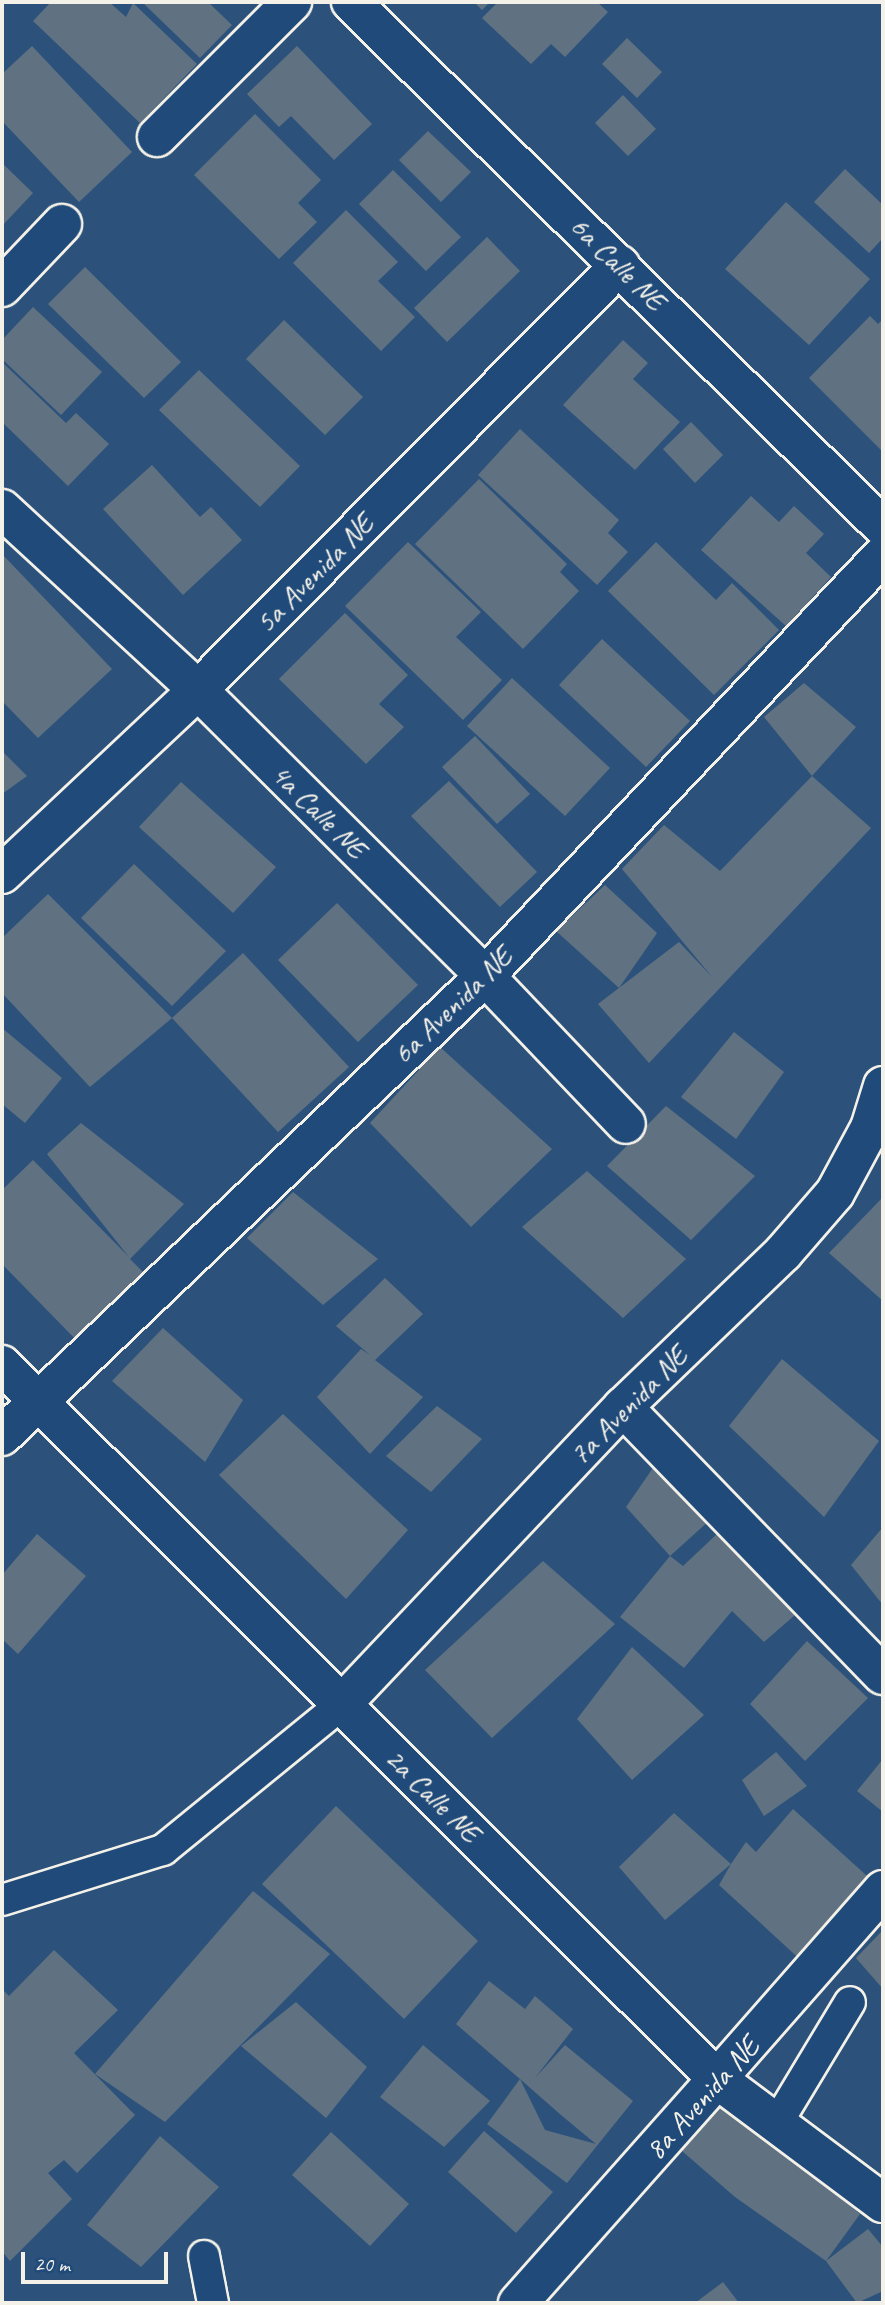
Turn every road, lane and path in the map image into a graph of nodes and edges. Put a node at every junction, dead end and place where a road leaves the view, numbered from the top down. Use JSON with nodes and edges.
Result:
{"nodes":[{"id":1,"x":292,"y":2,"type":"edge"},
{"id":2,"x":351,"y":2,"type":"edge"},
{"id":3,"x":157,"y":137,"type":"dead end"},
{"id":4,"x":62,"y":223,"type":"dead end"},
{"id":5,"x":620,"y":265,"type":"junction"},
{"id":6,"x":2,"y":287,"type":"edge"},
{"id":7,"x":2,"y":509,"type":"edge"},
{"id":8,"x":883,"y":527,"type":"edge"},
{"id":9,"x":883,"y":555,"type":"edge"},
{"id":10,"x":198,"y":690,"type":"junction"},
{"id":11,"x":2,"y":874,"type":"edge"},
{"id":12,"x":485,"y":976,"type":"junction"},
{"id":13,"x":883,"y":1086,"type":"edge"},
{"id":14,"x":626,"y":1124,"type":"dead end"},
{"id":15,"x":2,"y":1365,"type":"edge"},
{"id":16,"x":38,"y":1401,"type":"junction"},
{"id":17,"x":623,"y":1407,"type":"junction"},
{"id":18,"x":2,"y":1436,"type":"edge"},
{"id":19,"x":883,"y":1675,"type":"edge"},
{"id":20,"x":342,"y":1704,"type":"junction"},
{"id":21,"x":883,"y":1891,"type":"edge"},
{"id":22,"x":2,"y":1900,"type":"edge"},
{"id":23,"x":849,"y":2001,"type":"dead end"},
{"id":24,"x":717,"y":2079,"type":"junction"},
{"id":25,"x":777,"y":2123,"type":"junction"},
{"id":26,"x":883,"y":2203,"type":"edge"},
{"id":27,"x":204,"y":2256,"type":"dead end"},
{"id":28,"x":213,"y":2303,"type":"edge"},
{"id":29,"x":518,"y":2303,"type":"edge"}],
"edges":[{"from":1,"to":3,"type":"street"},
{"from":2,"to":5,"type":"street","name":"6a Calle NE"},
{"from":4,"to":6,"type":"street"},
{"from":5,"to":8,"type":"street","name":"6a Calle NE"},
{"from":5,"to":10,"type":"street","name":"5a Avenida NE"},
{"from":7,"to":10,"type":"street","name":"4a Calle NE"},
{"from":9,"to":12,"type":"street","name":"6a Avenida NE"},
{"from":10,"to":11,"type":"street","name":"5a Avenida NE"},
{"from":10,"to":12,"type":"street","name":"4a Calle NE"},
{"from":12,"to":14,"type":"street","name":"4a Calle NE"},
{"from":12,"to":16,"type":"street","name":"6a Avenida NE"},
{"from":13,"to":17,"type":"street","name":"7a Avenida NE"},
{"from":15,"to":16,"type":"street","name":"2a Calle NE"},
{"from":16,"to":18,"type":"street","name":"6a Avenida NE"},
{"from":16,"to":20,"type":"street","name":"2a Calle NE"},
{"from":17,"to":19,"type":"street"},
{"from":17,"to":20,"type":"street","name":"7a Avenida NE"},
{"from":20,"to":22,"type":"lane"},
{"from":20,"to":24,"type":"street","name":"2a Calle NE"},
{"from":21,"to":24,"type":"street","name":"8a Avenida NE"},
{"from":23,"to":25,"type":"lane"},
{"from":24,"to":25,"type":"street","name":"2a Calle NE"},
{"from":24,"to":29,"type":"street","name":"8a Avenida NE"},
{"from":25,"to":26,"type":"street","name":"2a Calle NE"},
{"from":27,"to":28,"type":"lane"}]}
